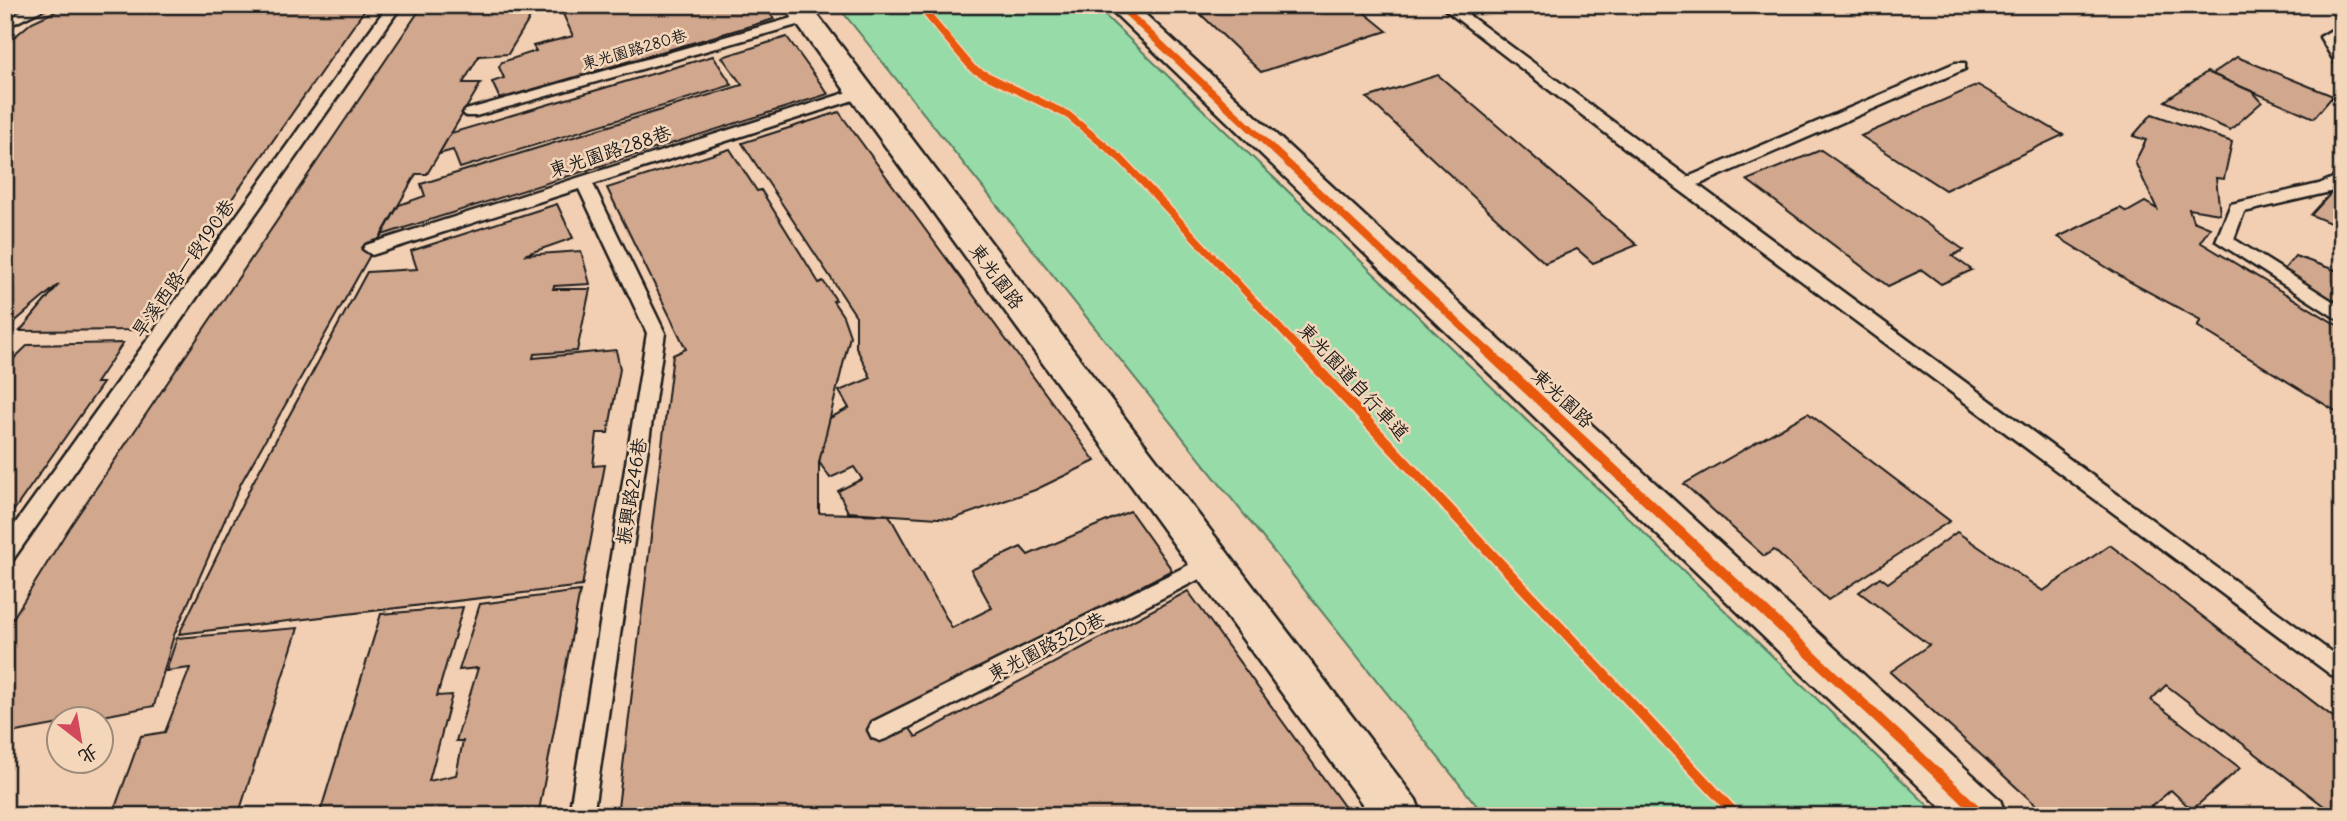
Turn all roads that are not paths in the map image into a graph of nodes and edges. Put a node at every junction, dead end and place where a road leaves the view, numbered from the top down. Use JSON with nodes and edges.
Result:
{"nodes":[{"id":1,"x":45,"y":5,"type":"edge"},
{"id":2,"x":395,"y":5,"type":"edge"},
{"id":3,"x":1119,"y":5,"type":"edge"},
{"id":4,"x":1446,"y":5,"type":"edge"},
{"id":5,"x":801,"y":12,"type":"edge"},
{"id":6,"x":5,"y":24,"type":"edge"},
{"id":7,"x":2342,"y":28,"type":"edge"},
{"id":8,"x":2342,"y":63,"type":"edge"},
{"id":9,"x":1960,"y":66,"type":"dead end"},
{"id":10,"x":861,"y":93,"type":"junction"},
{"id":11,"x":471,"y":113,"type":"dead end"},
{"id":12,"x":2342,"y":179,"type":"edge"},
{"id":13,"x":583,"y":181,"type":"junction"},
{"id":14,"x":1684,"y":185,"type":"junction"},
{"id":15,"x":373,"y":249,"type":"dead end"},
{"id":16,"x":2342,"y":316,"type":"edge"},
{"id":17,"x":5,"y":555,"type":"edge"},
{"id":18,"x":1211,"y":563,"type":"junction"},
{"id":19,"x":2342,"y":673,"type":"edge"},
{"id":20,"x":880,"y":730,"type":"dead end"},
{"id":21,"x":581,"y":816,"type":"edge"},
{"id":22,"x":1398,"y":816,"type":"edge"},
{"id":23,"x":1983,"y":816,"type":"edge"}],
"edges":[{"from":1,"to":6,"type":"lane"},
{"from":2,"to":17,"type":"lane","name":"旱溪西路一段190巷"},
{"from":3,"to":23,"type":"street","name":"東光園路"},
{"from":4,"to":14,"type":"lane"},
{"from":5,"to":10,"type":"street","name":"東光園路"},
{"from":5,"to":11,"type":"lane","name":"東光園路280巷"},
{"from":7,"to":8,"type":"lane"},
{"from":9,"to":14,"type":"lane"},
{"from":10,"to":13,"type":"lane","name":"東光園路288巷"},
{"from":10,"to":18,"type":"street","name":"東光園路"},
{"from":12,"to":16,"type":"lane"},
{"from":13,"to":15,"type":"lane","name":"東光園路288巷"},
{"from":13,"to":21,"type":"lane","name":"振興路246巷"},
{"from":14,"to":19,"type":"lane"},
{"from":18,"to":20,"type":"lane","name":"東光園路320巷"},
{"from":18,"to":22,"type":"street","name":"東光園路"}]}
